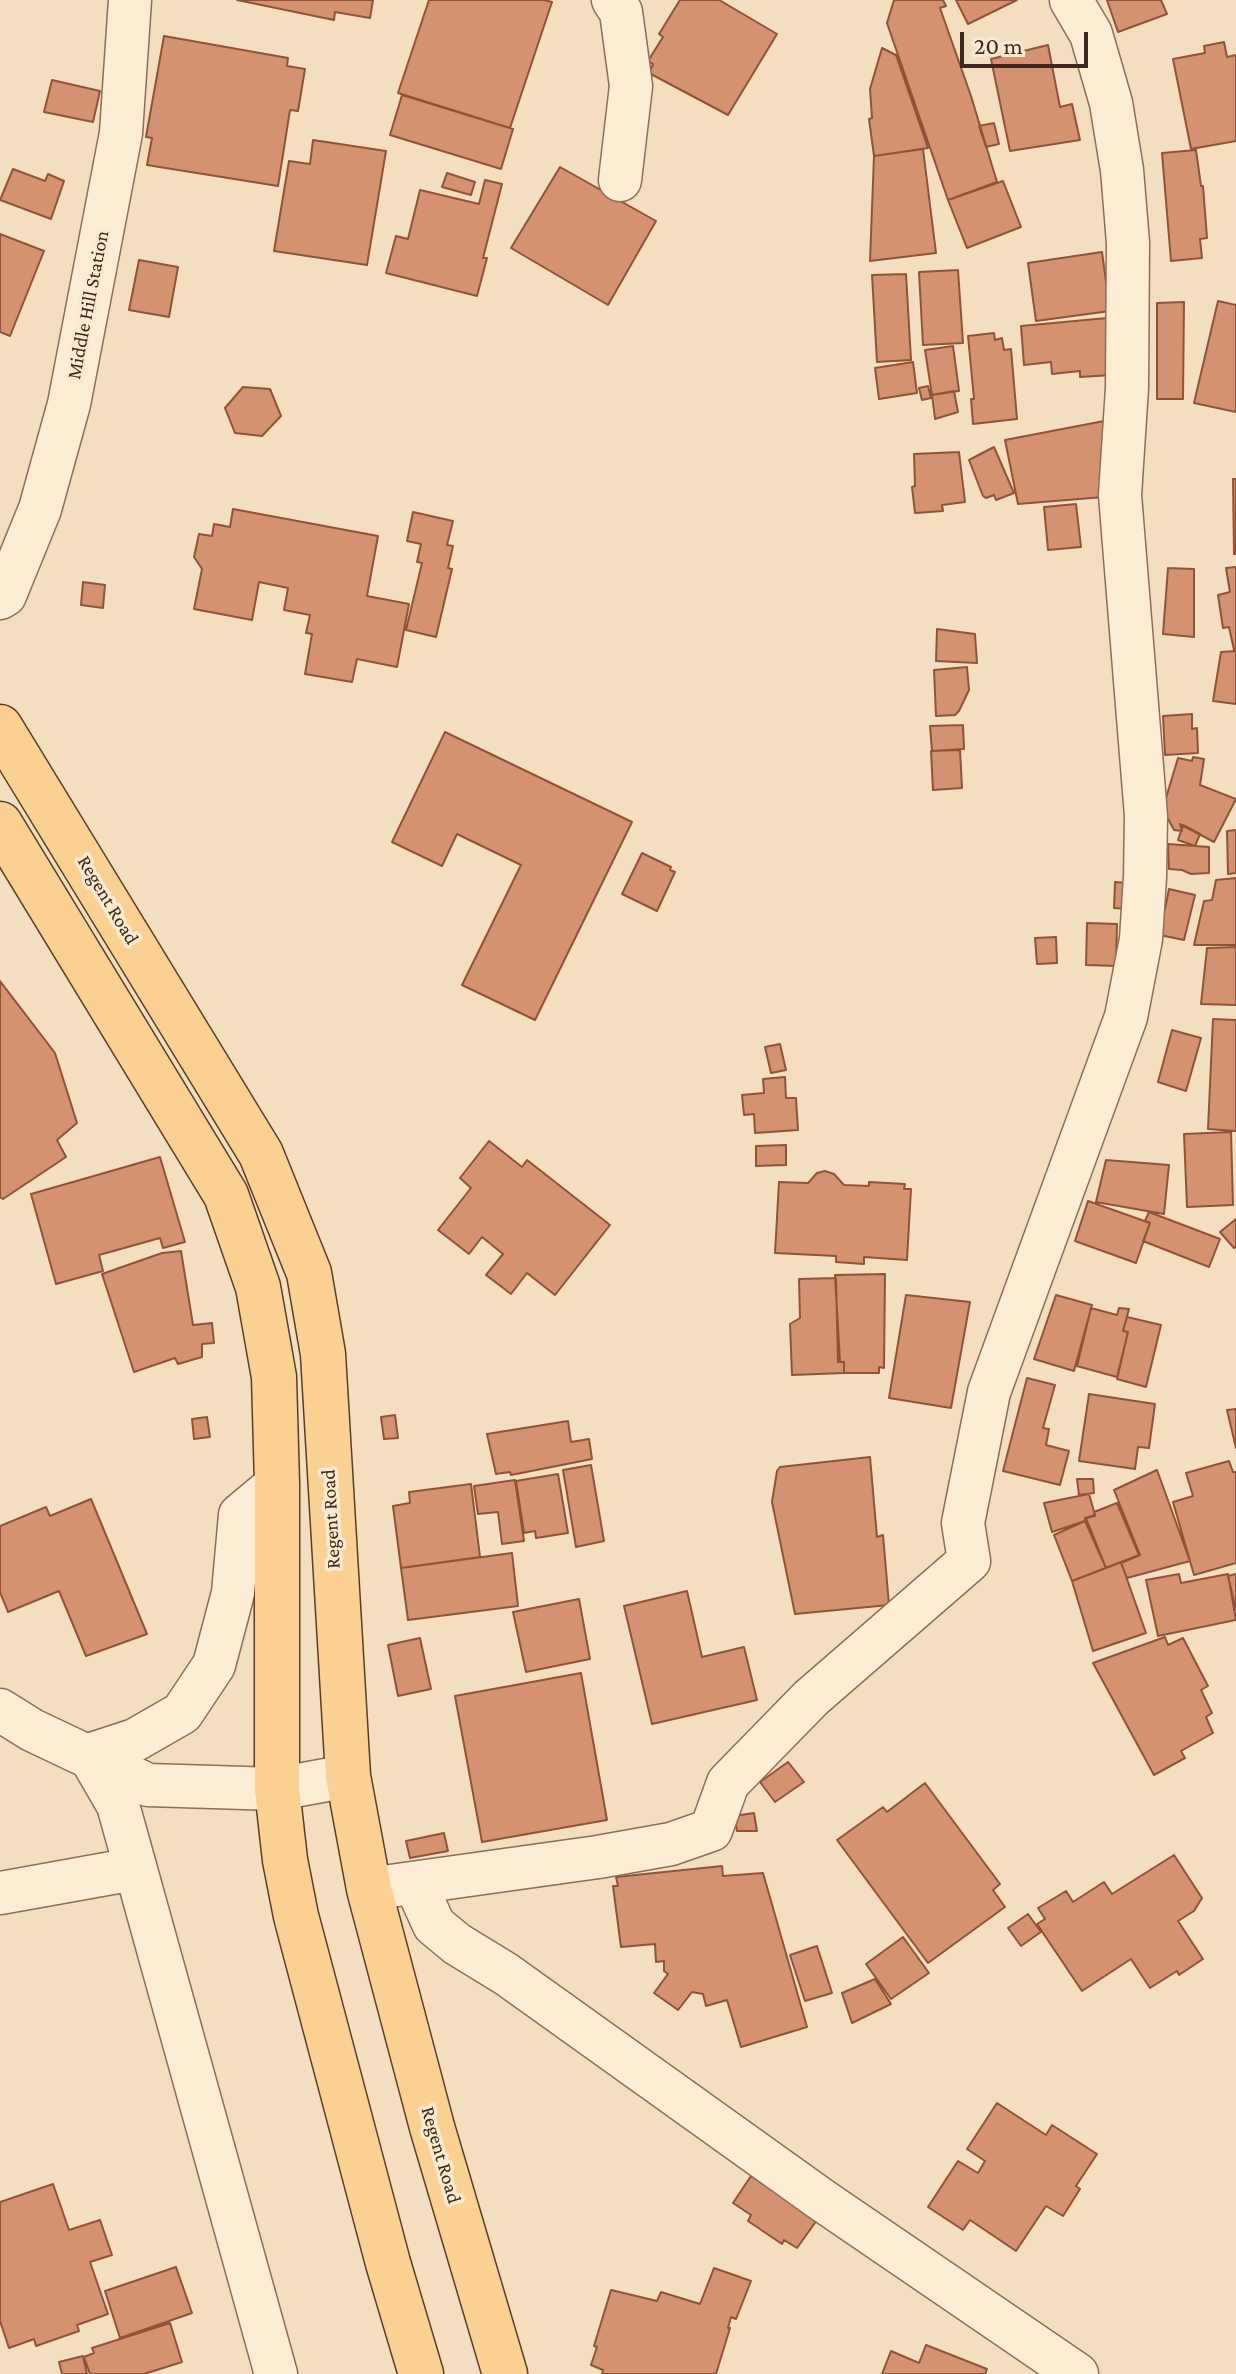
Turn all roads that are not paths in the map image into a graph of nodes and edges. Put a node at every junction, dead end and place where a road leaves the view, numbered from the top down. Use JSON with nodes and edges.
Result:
{"nodes":[{"id":1,"x":130,"y":0,"type":"edge"},
{"id":2,"x":613,"y":0,"type":"edge"},
{"id":3,"x":1071,"y":0,"type":"edge"},
{"id":4,"x":620,"y":180,"type":"dead end"},
{"id":5,"x":0,"y":598,"type":"edge"},
{"id":6,"x":0,"y":727,"type":"edge"},
{"id":7,"x":0,"y":824,"type":"edge"},
{"id":8,"x":277,"y":1484,"type":"junction"},
{"id":9,"x":0,"y":1710,"type":"edge"},
{"id":10,"x":89,"y":1755,"type":"junction"},
{"id":11,"x":348,"y":1776,"type":"junction"},
{"id":12,"x":277,"y":1789,"type":"junction"},
{"id":13,"x":134,"y":1869,"type":"junction"},
{"id":14,"x":415,"y":1883,"type":"junction"},
{"id":15,"x":369,"y":1889,"type":"junction"},
{"id":16,"x":0,"y":1893,"type":"edge"},
{"id":17,"x":276,"y":2374,"type":"edge"},
{"id":18,"x":421,"y":2374,"type":"edge"},
{"id":19,"x":505,"y":2374,"type":"edge"},
{"id":20,"x":1077,"y":2374,"type":"edge"}],
"edges":[{"from":1,"to":5,"type":"street","name":"Middle Hill Station"},
{"from":2,"to":4,"type":"street"},
{"from":3,"to":14,"type":"street"},
{"from":6,"to":11,"type":"main road","name":"Regent Road"},
{"from":7,"to":8,"type":"main road"},
{"from":8,"to":10,"type":"street"},
{"from":8,"to":12,"type":"main road"},
{"from":9,"to":10,"type":"street"},
{"from":10,"to":12,"type":"street"},
{"from":10,"to":13,"type":"street"},
{"from":11,"to":12,"type":"street"},
{"from":11,"to":15,"type":"main road","name":"Regent Road"},
{"from":12,"to":18,"type":"main road"},
{"from":13,"to":16,"type":"street"},
{"from":13,"to":17,"type":"street"},
{"from":14,"to":15,"type":"street"},
{"from":14,"to":20,"type":"street"},
{"from":15,"to":19,"type":"main road","name":"Regent Road"}]}
